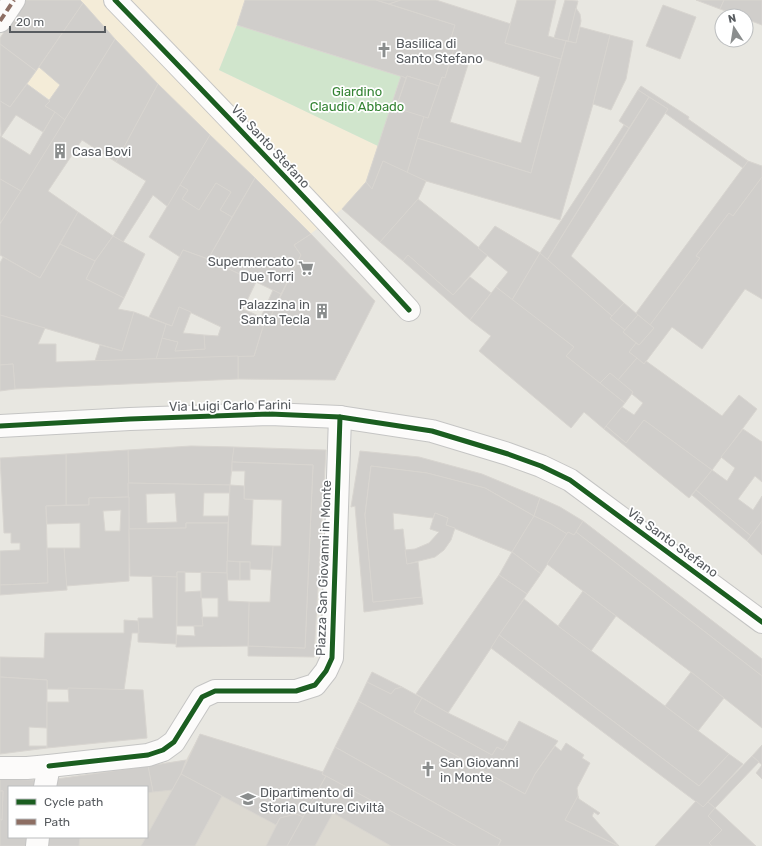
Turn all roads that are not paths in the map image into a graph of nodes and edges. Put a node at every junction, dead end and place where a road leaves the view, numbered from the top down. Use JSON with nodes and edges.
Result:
{"nodes":[{"id":1,"x":14,"y":0,"type":"edge"},
{"id":2,"x":118,"y":1,"type":"edge"},
{"id":3,"x":0,"y":21,"type":"edge"},
{"id":4,"x":409,"y":310,"type":"dead end"},
{"id":5,"x":340,"y":417,"type":"junction"},
{"id":6,"x":0,"y":426,"type":"edge"},
{"id":7,"x":570,"y":480,"type":"joint"},
{"id":8,"x":762,"y":622,"type":"edge"},
{"id":9,"x":0,"y":768,"type":"edge"},
{"id":10,"x":47,"y":777,"type":"edge"}],
"edges":[{"from":1,"to":3,"type":"street"},
{"from":2,"to":4,"type":"street","name":"Via Santo Stefano"},
{"from":5,"to":6,"type":"street","name":"Via Luigi Carlo Farini"},
{"from":5,"to":7,"type":"street","name":"Via Luigi Carlo Farini"},
{"from":5,"to":10,"type":"street","name":"Piazza San Giovanni in Monte"},
{"from":7,"to":8,"type":"street","name":"Via Santo Stefano"},
{"from":9,"to":10,"type":"street","name":"Piazza San Giovanni in Monte"}]}
